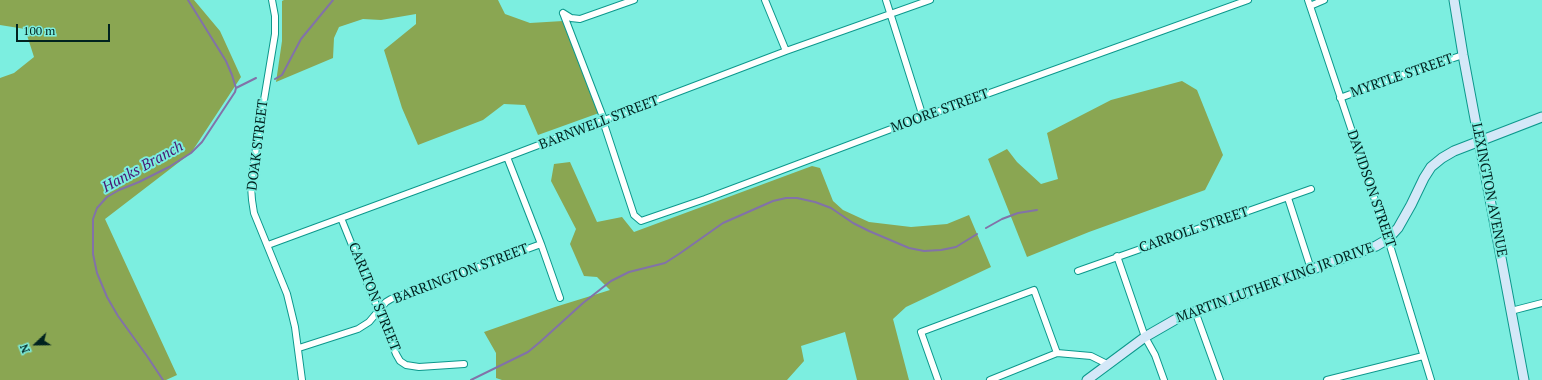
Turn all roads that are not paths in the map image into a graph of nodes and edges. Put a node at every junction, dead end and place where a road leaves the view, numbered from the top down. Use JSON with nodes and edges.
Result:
{"nodes":[{"id":1,"x":272,"y":0,"type":"edge"},
{"id":2,"x":634,"y":0,"type":"edge"},
{"id":3,"x":765,"y":0,"type":"edge"},
{"id":4,"x":886,"y":0,"type":"edge"},
{"id":5,"x":930,"y":0,"type":"edge"},
{"id":6,"x":1248,"y":0,"type":"edge"},
{"id":7,"x":1324,"y":0,"type":"edge"},
{"id":8,"x":1454,"y":0,"type":"edge"},
{"id":9,"x":1309,"y":3,"type":"edge"},
{"id":10,"x":891,"y":14,"type":"junction"},
{"id":11,"x":786,"y":51,"type":"junction"},
{"id":12,"x":1463,"y":55,"type":"junction"},
{"id":13,"x":1340,"y":98,"type":"junction"},
{"id":14,"x":923,"y":117,"type":"junction"},
{"id":15,"x":1542,"y":117,"type":"edge"},
{"id":16,"x":603,"y":121,"type":"junction"},
{"id":17,"x":1480,"y":142,"type":"junction"},
{"id":18,"x":507,"y":157,"type":"junction"},
{"id":19,"x":1311,"y":189,"type":"dead end"},
{"id":20,"x":1288,"y":198,"type":"junction"},
{"id":21,"x":341,"y":218,"type":"junction"},
{"id":22,"x":1388,"y":239,"type":"junction"},
{"id":23,"x":541,"y":244,"type":"junction"},
{"id":24,"x":268,"y":245,"type":"junction"},
{"id":25,"x":1117,"y":256,"type":"junction"},
{"id":26,"x":1311,"y":269,"type":"junction"},
{"id":27,"x":1078,"y":271,"type":"dead end"},
{"id":28,"x":560,"y":298,"type":"dead end"},
{"id":29,"x":1542,"y":303,"type":"edge"},
{"id":30,"x":378,"y":311,"type":"junction"},
{"id":31,"x":1196,"y":311,"type":"junction"},
{"id":32,"x":1512,"y":311,"type":"junction"},
{"id":33,"x":1145,"y":337,"type":"junction"},
{"id":34,"x":299,"y":348,"type":"junction"},
{"id":35,"x":1057,"y":353,"type":"junction"},
{"id":36,"x":1423,"y":356,"type":"junction"},
{"id":37,"x":464,"y":364,"type":"dead end"},
{"id":38,"x":1107,"y":364,"type":"junction"},
{"id":39,"x":302,"y":380,"type":"edge"},
{"id":40,"x":938,"y":380,"type":"edge"},
{"id":41,"x":990,"y":380,"type":"edge"},
{"id":42,"x":1087,"y":380,"type":"edge"},
{"id":43,"x":1164,"y":380,"type":"edge"},
{"id":44,"x":1220,"y":380,"type":"edge"},
{"id":45,"x":1327,"y":380,"type":"edge"},
{"id":46,"x":1430,"y":380,"type":"edge"},
{"id":47,"x":1524,"y":380,"type":"edge"}],
"edges":[{"from":1,"to":24,"type":"street","name":"DOAK STREET"},
{"from":2,"to":16,"type":"street"},
{"from":3,"to":11,"type":"street"},
{"from":4,"to":10,"type":"street"},
{"from":5,"to":10,"type":"street","name":"BARNWELL STREET"},
{"from":6,"to":14,"type":"street","name":"MOORE STREET"},
{"from":7,"to":9,"type":"street"},
{"from":8,"to":12,"type":"street","name":"LEXINGTON AVENUE"},
{"from":9,"to":13,"type":"street","name":"DAVIDSON STREET"},
{"from":10,"to":11,"type":"street","name":"BARNWELL STREET"},
{"from":10,"to":14,"type":"street"},
{"from":11,"to":16,"type":"street","name":"BARNWELL STREET"},
{"from":12,"to":13,"type":"street","name":"MYRTLE STREET"},
{"from":12,"to":17,"type":"street","name":"LEXINGTON AVENUE"},
{"from":13,"to":22,"type":"street","name":"DAVIDSON STREET"},
{"from":14,"to":16,"type":"street","name":"MOORE STREET"},
{"from":15,"to":17,"type":"street","name":"MARTIN LUTHER KING JR DRIVE"},
{"from":16,"to":18,"type":"street","name":"BARNWELL STREET"},
{"from":17,"to":22,"type":"street","name":"MARTIN LUTHER KING JR DRIVE"},
{"from":17,"to":32,"type":"street","name":"LEXINGTON AVENUE"},
{"from":18,"to":21,"type":"street","name":"BARNWELL STREET"},
{"from":18,"to":23,"type":"street"},
{"from":19,"to":20,"type":"street","name":"CARROLL STREET"},
{"from":20,"to":25,"type":"street","name":"CARROLL STREET"},
{"from":20,"to":26,"type":"street"},
{"from":21,"to":24,"type":"street","name":"BARNWELL STREET"},
{"from":21,"to":30,"type":"street","name":"CARLTON STREET"},
{"from":22,"to":26,"type":"street","name":"MARTIN LUTHER KING JR DRIVE"},
{"from":22,"to":36,"type":"street","name":"DAVIDSON STREET"},
{"from":23,"to":28,"type":"street"},
{"from":23,"to":30,"type":"street","name":"BARRINGTON STREET"},
{"from":24,"to":34,"type":"street","name":"DOAK STREET"},
{"from":25,"to":27,"type":"street","name":"CARROLL STREET"},
{"from":25,"to":33,"type":"street"},
{"from":26,"to":31,"type":"street","name":"MARTIN LUTHER KING JR DRIVE"},
{"from":29,"to":32,"type":"street"},
{"from":30,"to":34,"type":"street","name":"BARRINGTON STREET"},
{"from":30,"to":37,"type":"street","name":"CARLTON STREET"},
{"from":31,"to":33,"type":"street","name":"MARTIN LUTHER KING JR DRIVE"},
{"from":31,"to":44,"type":"street"},
{"from":32,"to":47,"type":"street","name":"LEXINGTON AVENUE"},
{"from":33,"to":38,"type":"street","name":"MARTIN LUTHER KING JR DRIVE"},
{"from":33,"to":43,"type":"street"},
{"from":34,"to":39,"type":"street","name":"DOAK STREET"},
{"from":35,"to":38,"type":"street"},
{"from":35,"to":40,"type":"street"},
{"from":35,"to":41,"type":"street"},
{"from":36,"to":45,"type":"street"},
{"from":36,"to":46,"type":"street","name":"DAVIDSON STREET"},
{"from":38,"to":42,"type":"street","name":"MARTIN LUTHER KING JR DRIVE"}]}
